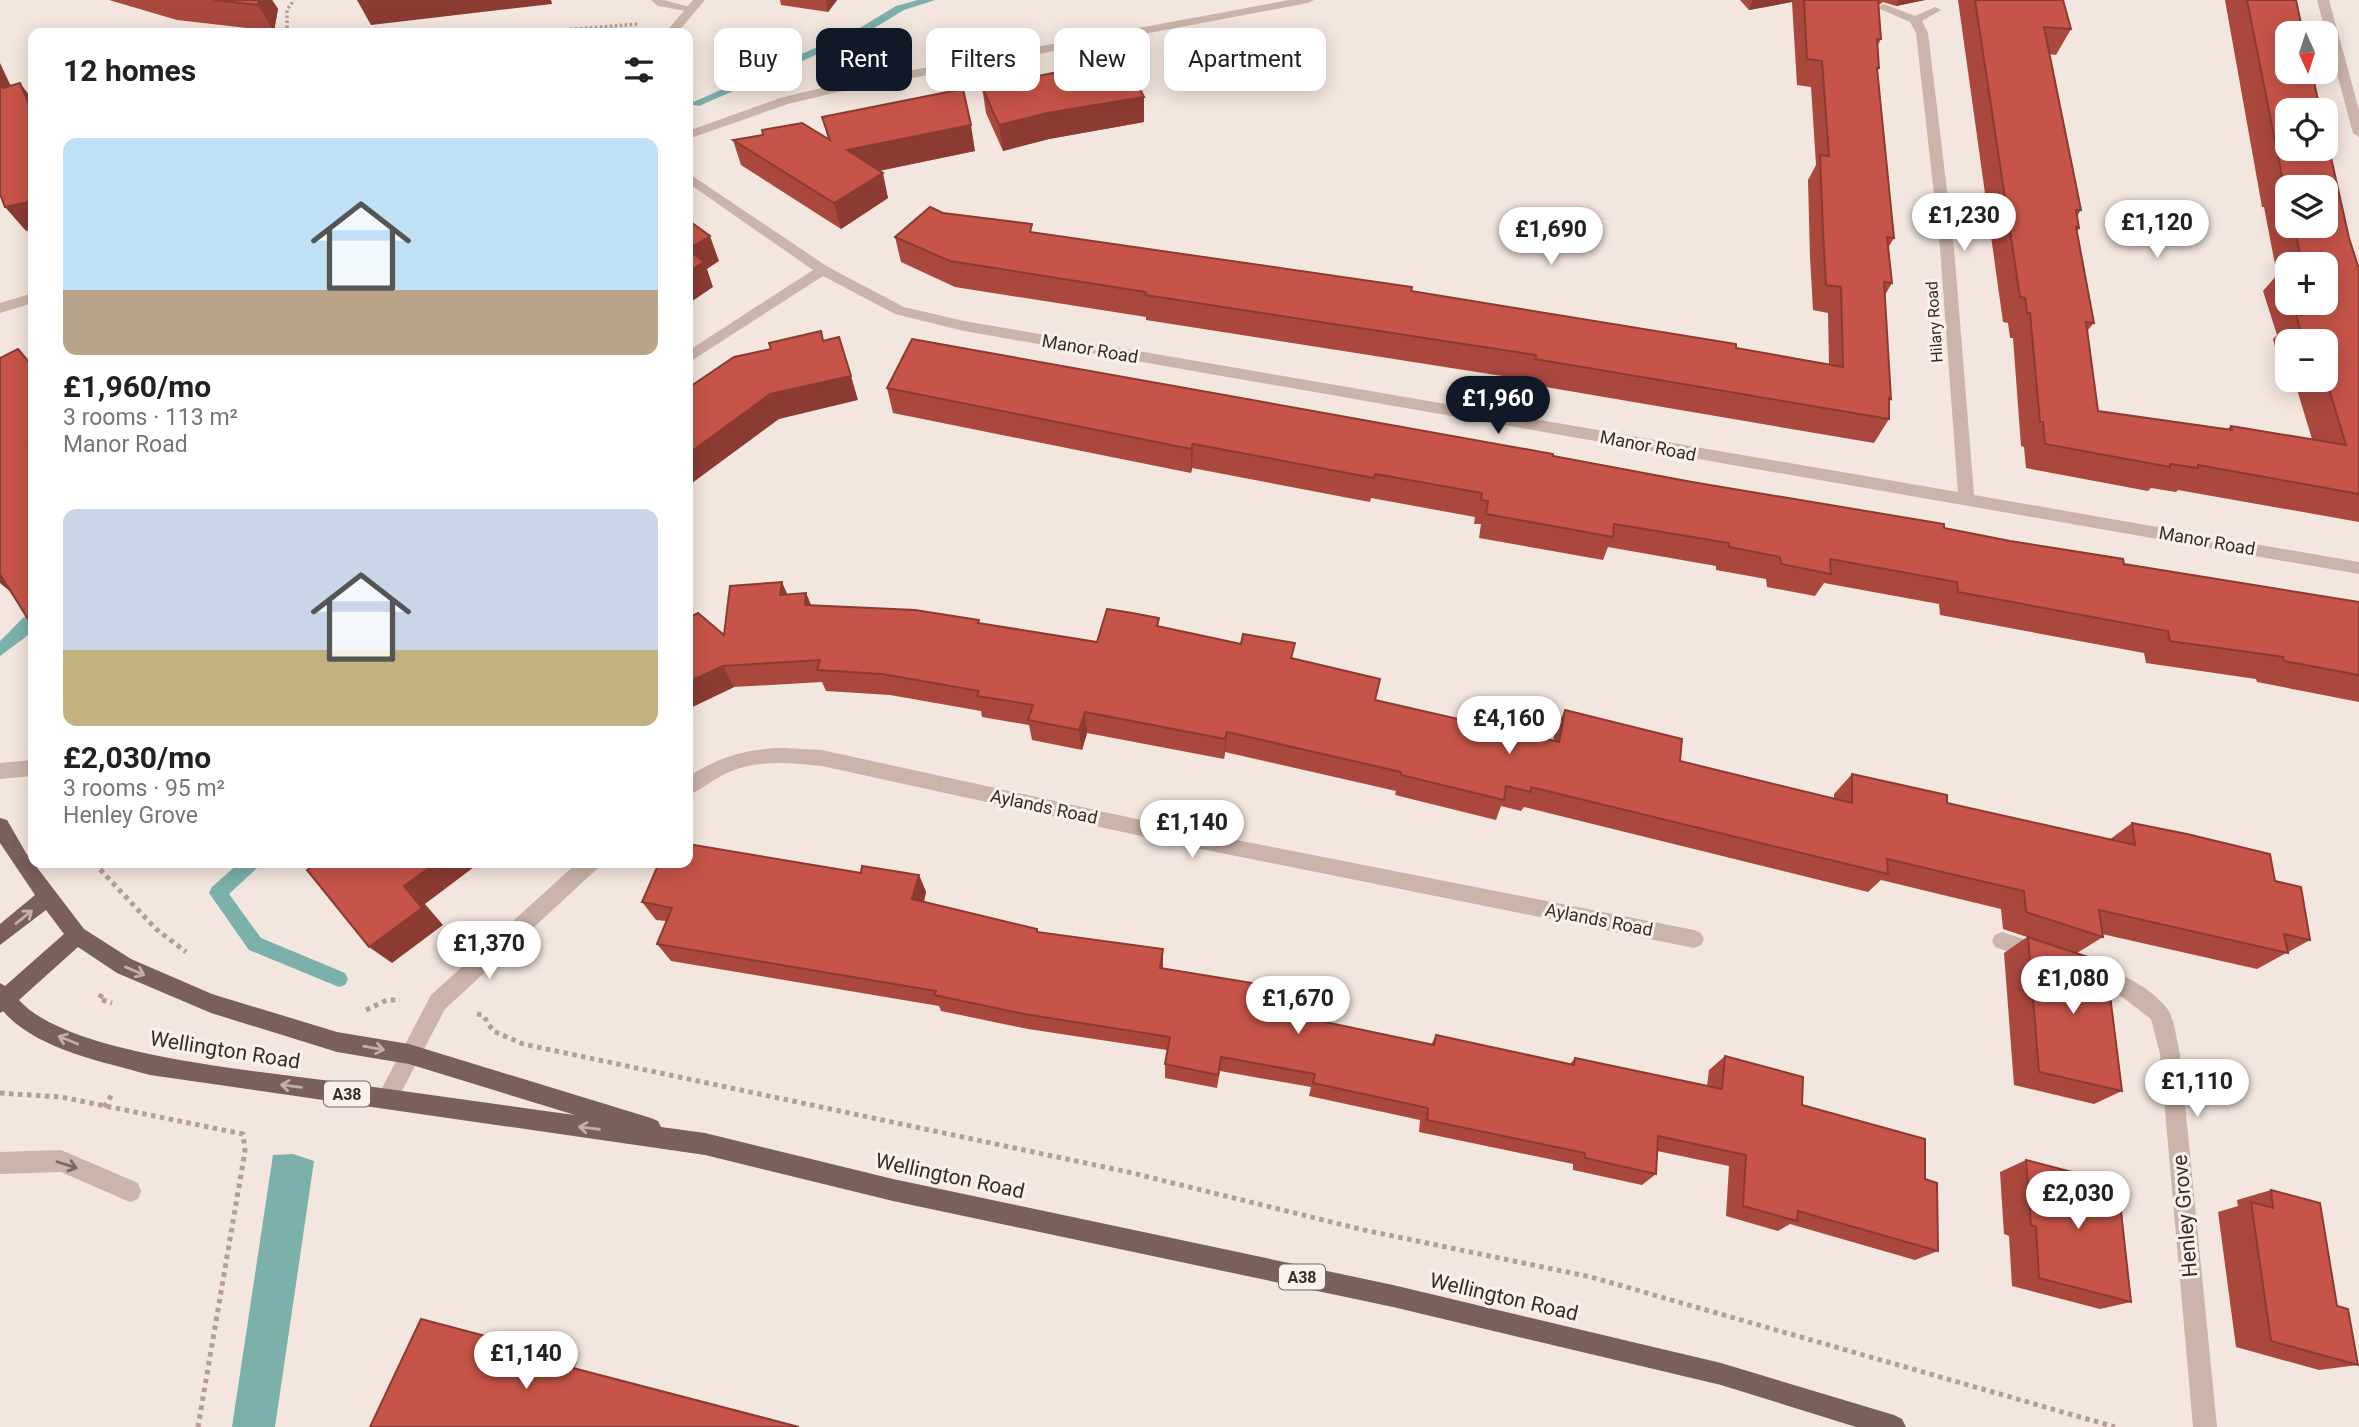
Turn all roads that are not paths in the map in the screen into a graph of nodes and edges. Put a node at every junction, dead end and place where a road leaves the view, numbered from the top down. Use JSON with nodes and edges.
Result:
{"nodes":[{"id":1,"x":657,"y":0,"type":"edge"},
{"id":2,"x":1308,"y":0,"type":"edge"},
{"id":3,"x":2323,"y":0,"type":"edge"},
{"id":4,"x":695,"y":5,"type":"edge"},
{"id":5,"x":1884,"y":7,"type":"dead end"},
{"id":6,"x":1935,"y":9,"type":"dead end"},
{"id":7,"x":1915,"y":20,"type":"junction"},
{"id":8,"x":676,"y":28,"type":"edge"},
{"id":9,"x":693,"y":133,"type":"edge"},
{"id":10,"x":2359,"y":133,"type":"edge"},
{"id":11,"x":693,"y":180,"type":"edge"},
{"id":12,"x":824,"y":270,"type":"junction"},
{"id":13,"x":28,"y":300,"type":"edge"},
{"id":14,"x":0,"y":308,"type":"edge"},
{"id":15,"x":693,"y":355,"type":"edge"},
{"id":16,"x":1966,"y":498,"type":"junction"},
{"id":17,"x":2359,"y":568,"type":"edge"},
{"id":18,"x":28,"y":769,"type":"edge"},
{"id":19,"x":0,"y":771,"type":"edge"},
{"id":20,"x":693,"y":783,"type":"edge"},
{"id":21,"x":0,"y":826,"type":"edge"},
{"id":22,"x":585,"y":868,"type":"edge"},
{"id":23,"x":48,"y":897,"type":"junction"},
{"id":24,"x":77,"y":935,"type":"junction"},
{"id":25,"x":0,"y":936,"type":"edge"},
{"id":26,"x":1694,"y":939,"type":"dead end"},
{"id":27,"x":2002,"y":941,"type":"dead end"},
{"id":28,"x":2,"y":998,"type":"edge"},
{"id":29,"x":409,"y":1054,"type":"junction"},
{"id":30,"x":387,"y":1099,"type":"junction"},
{"id":31,"x":705,"y":1144,"type":"junction"},
{"id":32,"x":0,"y":1163,"type":"edge"},
{"id":33,"x":130,"y":1191,"type":"dead end"},
{"id":34,"x":1894,"y":1427,"type":"edge"},
{"id":35,"x":2205,"y":1427,"type":"edge"}],
"edges":[{"from":1,"to":4,"type":"street"},
{"from":2,"to":9,"type":"street"},
{"from":3,"to":10,"type":"street"},
{"from":4,"to":8,"type":"street"},
{"from":5,"to":7,"type":"street"},
{"from":6,"to":7,"type":"street"},
{"from":7,"to":16,"type":"street","name":"Hilary Road"},
{"from":11,"to":12,"type":"street","name":"Manor Road"},
{"from":12,"to":15,"type":"street"},
{"from":12,"to":16,"type":"street","name":"Manor Road"},
{"from":13,"to":14,"type":"street"},
{"from":16,"to":17,"type":"street","name":"Manor Road"},
{"from":18,"to":19,"type":"street"},
{"from":20,"to":26,"type":"street","name":"Aylands Road"},
{"from":21,"to":23,"type":"main road","number":"A38"},
{"from":22,"to":29,"type":"street"},
{"from":23,"to":24,"type":"main road","number":"A38"},
{"from":25,"to":23,"type":"main road","one_way":true},
{"from":24,"to":28,"type":"main road"},
{"from":24,"to":29,"type":"main road","number":"A38","one_way":true},
{"from":27,"to":35,"type":"street","name":"Henley Grove"},
{"from":30,"to":28,"type":"main road","name":"Wellington Road","number":"A38","one_way":true},
{"from":29,"to":30,"type":"street"},
{"from":29,"to":31,"type":"main road","number":"A38"},
{"from":31,"to":30,"type":"main road","name":"Wellington Road","number":"A38","one_way":true},
{"from":31,"to":34,"type":"main road","name":"Wellington Road","number":"A38"},
{"from":32,"to":33,"type":"street","one_way":true}]}
